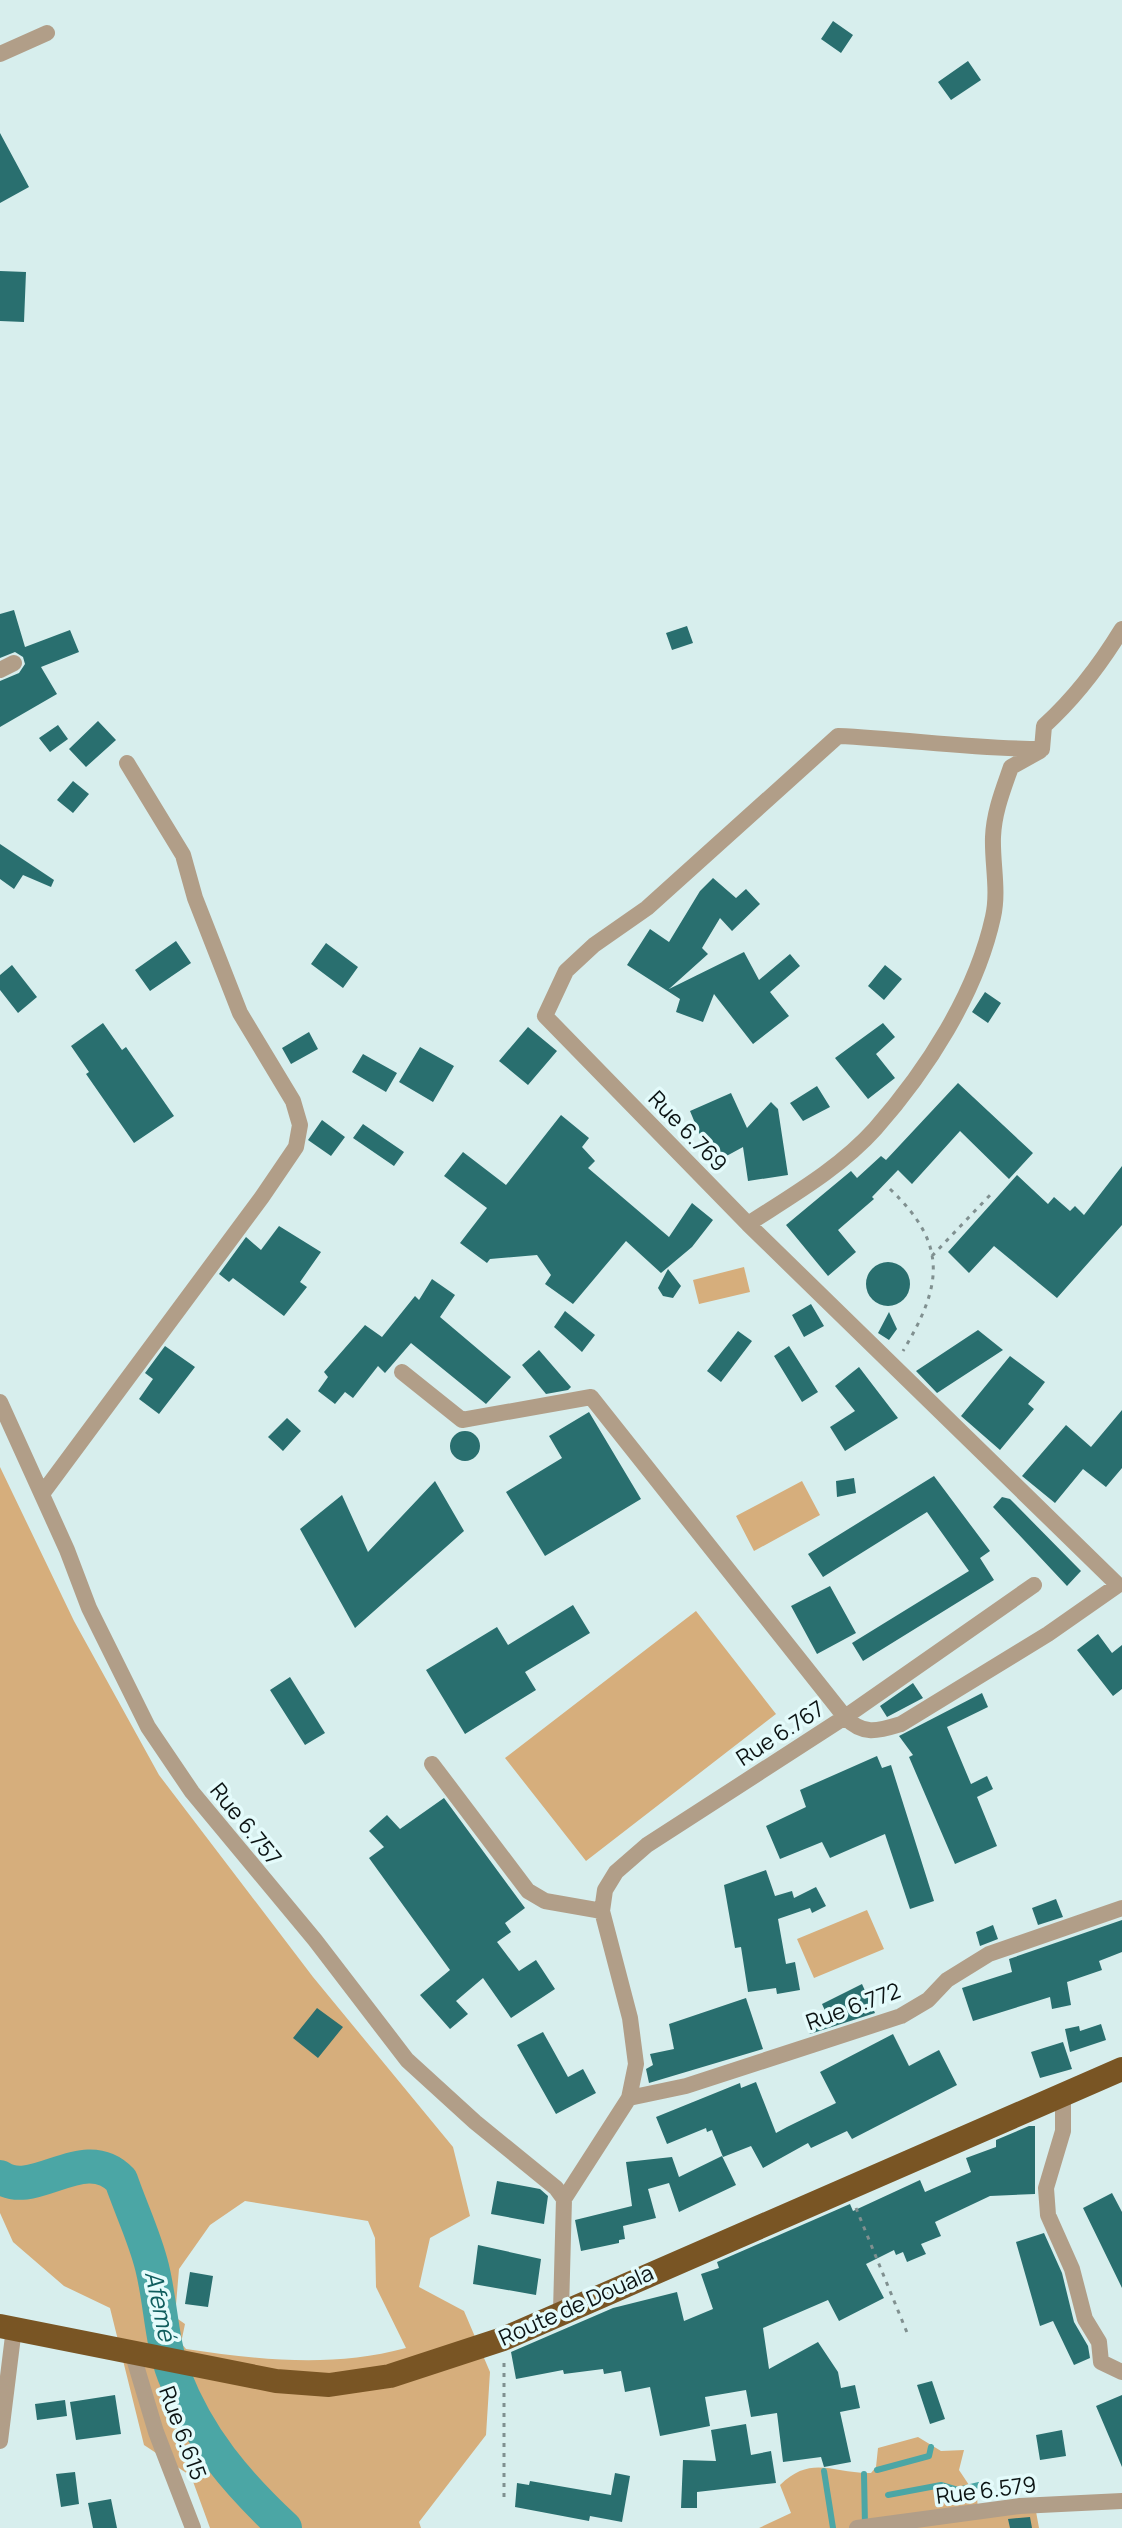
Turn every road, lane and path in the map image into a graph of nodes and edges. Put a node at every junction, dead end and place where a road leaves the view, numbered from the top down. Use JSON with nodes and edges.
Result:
{"nodes":[{"id":1,"x":47,"y":33,"type":"dead end"},
{"id":2,"x":0,"y":54,"type":"edge"},
{"id":3,"x":1122,"y":629,"type":"edge"},
{"id":4,"x":1042,"y":749,"type":"junction"},
{"id":5,"x":127,"y":763,"type":"dead end"},
{"id":6,"x":890,"y":1189,"type":"dead end"},
{"id":7,"x":992,"y":1193,"type":"dead end"},
{"id":8,"x":748,"y":1224,"type":"junction"},
{"id":9,"x":932,"y":1256,"type":"junction"},
{"id":10,"x":894,"y":1367,"type":"junction"},
{"id":11,"x":402,"y":1372,"type":"dead end"},
{"id":12,"x":0,"y":1402,"type":"edge"},
{"id":13,"x":42,"y":1494,"type":"junction"},
{"id":14,"x":1034,"y":1585,"type":"dead end"},
{"id":15,"x":1121,"y":1585,"type":"edge"},
{"id":16,"x":845,"y":1717,"type":"junction"},
{"id":17,"x":432,"y":1764,"type":"dead end"},
{"id":18,"x":1122,"y":1908,"type":"edge"},
{"id":19,"x":602,"y":1911,"type":"junction"},
{"id":20,"x":1122,"y":2069,"type":"edge"},
{"id":21,"x":1063,"y":2093,"type":"junction"},
{"id":22,"x":629,"y":2098,"type":"junction"},
{"id":23,"x":845,"y":2187,"type":"junction"},
{"id":24,"x":564,"y":2199,"type":"junction"},
{"id":25,"x":561,"y":2311,"type":"junction"},
{"id":26,"x":7,"y":2327,"type":"edge"},
{"id":27,"x":908,"y":2335,"type":"dead end"},
{"id":28,"x":503,"y":2339,"type":"junction"},
{"id":29,"x":139,"y":2354,"type":"junction"},
{"id":30,"x":1122,"y":2372,"type":"edge"},
{"id":31,"x":0,"y":2441,"type":"edge"},
{"id":32,"x":504,"y":2501,"type":"dead end"},
{"id":33,"x":1122,"y":2501,"type":"edge"},
{"id":34,"x":193,"y":2528,"type":"edge"},
{"id":35,"x":857,"y":2528,"type":"edge"}],
"edges":[{"from":1,"to":2,"type":"street"},
{"from":3,"to":4,"type":"street"},
{"from":4,"to":8,"type":"street"},
{"from":4,"to":8,"type":"street","name":"Rue 6.769"},
{"from":5,"to":13,"type":"street"},
{"from":6,"to":9,"type":"path"},
{"from":7,"to":9,"type":"path"},
{"from":8,"to":10,"type":"street","name":"Rue 6.769"},
{"from":9,"to":10,"type":"path"},
{"from":10,"to":15,"type":"street","name":"Rue 6.769"},
{"from":11,"to":16,"type":"street","name":"Rue 6.767"},
{"from":12,"to":13,"type":"street","name":"Rue 6.757"},
{"from":13,"to":24,"type":"street","name":"Rue 6.757"},
{"from":14,"to":16,"type":"street"},
{"from":15,"to":16,"type":"street","name":"Rue 6.769"},
{"from":16,"to":19,"type":"street","name":"Rue 6.767"},
{"from":17,"to":19,"type":"street"},
{"from":18,"to":22,"type":"street","name":"Rue 6.772"},
{"from":19,"to":22,"type":"street"},
{"from":20,"to":21,"type":"highway","name":"Route de Douala"},
{"from":21,"to":23,"type":"highway","name":"Route de Douala"},
{"from":21,"to":30,"type":"street"},
{"from":22,"to":24,"type":"street"},
{"from":23,"to":25,"type":"highway","name":"Route de Douala"},
{"from":23,"to":27,"type":"path"},
{"from":24,"to":25,"type":"street"},
{"from":25,"to":28,"type":"highway","name":"Route de Douala"},
{"from":26,"to":29,"type":"highway","name":"Route de Douala"},
{"from":26,"to":31,"type":"street"},
{"from":28,"to":29,"type":"highway","name":"Route de Douala"},
{"from":28,"to":32,"type":"path"},
{"from":29,"to":34,"type":"street","name":"Rue 6.615"},
{"from":33,"to":35,"type":"street","name":"Rue 6.579"}]}
